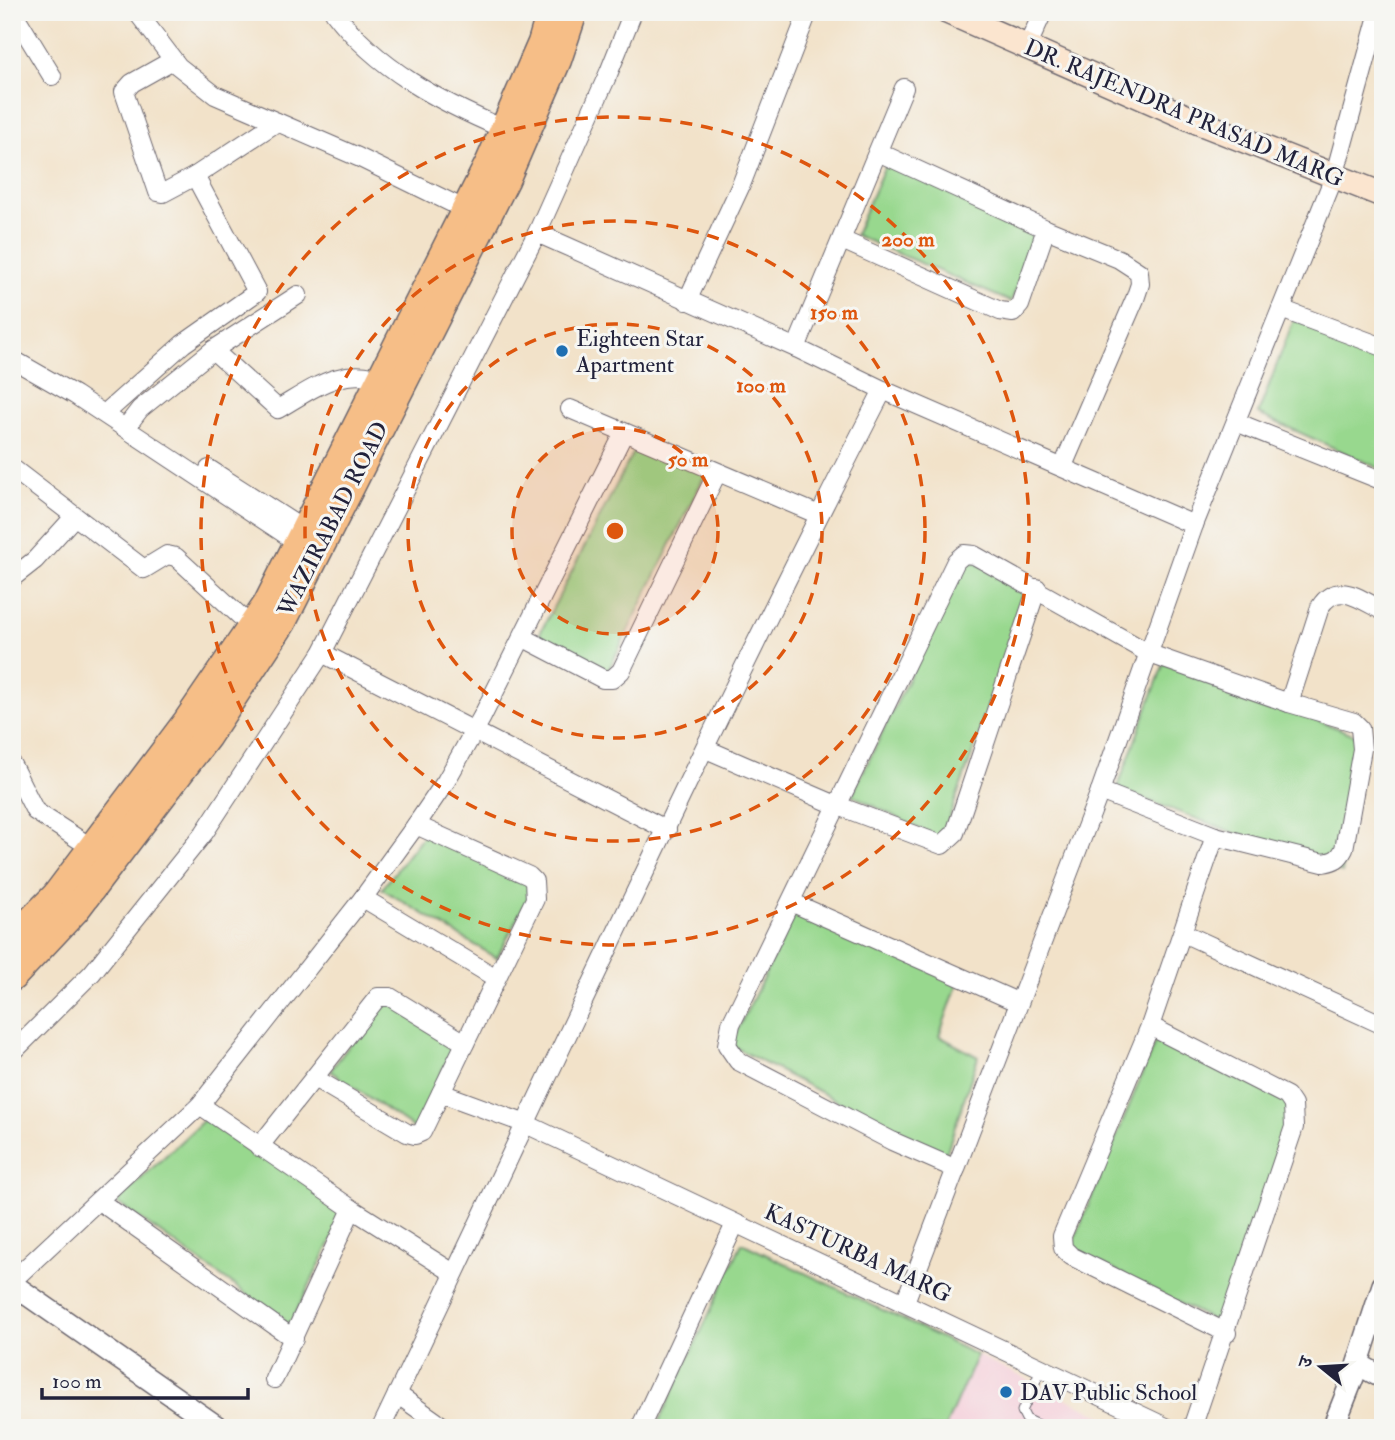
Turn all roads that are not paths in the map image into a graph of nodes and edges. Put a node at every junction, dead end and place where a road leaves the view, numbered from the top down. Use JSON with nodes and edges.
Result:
{"nodes":[{"id":1,"x":13,"y":12,"type":"edge"},
{"id":2,"x":137,"y":12,"type":"edge"},
{"id":3,"x":334,"y":12,"type":"edge"},
{"id":4,"x":551,"y":12,"type":"edge"},
{"id":5,"x":573,"y":12,"type":"edge"},
{"id":6,"x":633,"y":12,"type":"edge"},
{"id":7,"x":808,"y":12,"type":"edge"},
{"id":8,"x":948,"y":12,"type":"edge"},
{"id":9,"x":980,"y":12,"type":"edge"},
{"id":10,"x":1043,"y":12,"type":"edge"},
{"id":11,"x":1379,"y":12,"type":"edge"},
{"id":12,"x":1030,"y":41,"type":"junction"},
{"id":13,"x":173,"y":60,"type":"junction"},
{"id":14,"x":52,"y":76,"type":"dead end"},
{"id":15,"x":904,"y":88,"type":"dead end"},
{"id":16,"x":276,"y":122,"type":"junction"},
{"id":17,"x":504,"y":129,"type":"junction"},
{"id":18,"x":878,"y":152,"type":"junction"},
{"id":19,"x":1336,"y":171,"type":"junction"},
{"id":20,"x":195,"y":176,"type":"junction"},
{"id":21,"x":1383,"y":182,"type":"edge"},
{"id":22,"x":1383,"y":195,"type":"edge"},
{"id":23,"x":466,"y":209,"type":"junction"},
{"id":24,"x":1046,"y":229,"type":"junction"},
{"id":25,"x":537,"y":233,"type":"junction"},
{"id":26,"x":842,"y":240,"type":"junction"},
{"id":27,"x":298,"y":295,"type":"dead end"},
{"id":28,"x":687,"y":301,"type":"junction"},
{"id":29,"x":1281,"y":309,"type":"junction"},
{"id":30,"x":1383,"y":347,"type":"edge"},
{"id":31,"x":796,"y":348,"type":"junction"},
{"id":32,"x":213,"y":350,"type":"junction"},
{"id":33,"x":12,"y":359,"type":"edge"},
{"id":34,"x":391,"y":383,"type":"junction"},
{"id":35,"x":883,"y":390,"type":"junction"},
{"id":36,"x":75,"y":395,"type":"junction"},
{"id":37,"x":110,"y":409,"type":"junction"},
{"id":38,"x":570,"y":409,"type":"dead end"},
{"id":39,"x":130,"y":422,"type":"junction"},
{"id":40,"x":1236,"y":422,"type":"junction"},
{"id":41,"x":624,"y":433,"type":"junction"},
{"id":42,"x":1063,"y":466,"type":"junction"},
{"id":43,"x":12,"y":468,"type":"edge"},
{"id":44,"x":717,"y":473,"type":"junction"},
{"id":45,"x":1383,"y":481,"type":"edge"},
{"id":46,"x":819,"y":515,"type":"junction"},
{"id":47,"x":74,"y":517,"type":"junction"},
{"id":48,"x":1194,"y":525,"type":"junction"},
{"id":49,"x":300,"y":536,"type":"junction"},
{"id":50,"x":12,"y":578,"type":"edge"},
{"id":51,"x":1037,"y":588,"type":"junction"},
{"id":52,"x":1383,"y":611,"type":"edge"},
{"id":53,"x":252,"y":627,"type":"junction"},
{"id":54,"x":524,"y":638,"type":"junction"},
{"id":55,"x":322,"y":653,"type":"junction"},
{"id":56,"x":1150,"y":654,"type":"junction"},
{"id":57,"x":1289,"y":703,"type":"junction"},
{"id":58,"x":474,"y":733,"type":"junction"},
{"id":59,"x":705,"y":749,"type":"junction"},
{"id":60,"x":12,"y":765,"type":"edge"},
{"id":61,"x":1100,"y":791,"type":"junction"},
{"id":62,"x":836,"y":805,"type":"junction"},
{"id":63,"x":416,"y":825,"type":"junction"},
{"id":64,"x":667,"y":830,"type":"junction"},
{"id":65,"x":1215,"y":836,"type":"junction"},
{"id":66,"x":92,"y":848,"type":"junction"},
{"id":67,"x":363,"y":898,"type":"junction"},
{"id":68,"x":791,"y":902,"type":"junction"},
{"id":69,"x":1183,"y":933,"type":"junction"},
{"id":70,"x":12,"y":940,"type":"edge"},
{"id":71,"x":12,"y":977,"type":"edge"},
{"id":72,"x":496,"y":978,"type":"junction"},
{"id":73,"x":1017,"y":1003,"type":"junction"},
{"id":74,"x":1383,"y":1025,"type":"edge"},
{"id":75,"x":1150,"y":1026,"type":"junction"},
{"id":76,"x":465,"y":1043,"type":"junction"},
{"id":77,"x":12,"y":1053,"type":"edge"},
{"id":78,"x":316,"y":1079,"type":"junction"},
{"id":79,"x":442,"y":1093,"type":"junction"},
{"id":80,"x":200,"y":1105,"type":"junction"},
{"id":81,"x":526,"y":1125,"type":"junction"},
{"id":82,"x":259,"y":1147,"type":"junction"},
{"id":83,"x":956,"y":1169,"type":"junction"},
{"id":84,"x":99,"y":1201,"type":"junction"},
{"id":85,"x":352,"y":1209,"type":"junction"},
{"id":86,"x":735,"y":1224,"type":"junction"},
{"id":87,"x":453,"y":1272,"type":"junction"},
{"id":88,"x":12,"y":1282,"type":"edge"},
{"id":89,"x":1383,"y":1285,"type":"edge"},
{"id":90,"x":905,"y":1302,"type":"junction"},
{"id":91,"x":1227,"y":1333,"type":"junction"},
{"id":92,"x":294,"y":1339,"type":"junction"},
{"id":93,"x":1358,"y":1364,"type":"junction"},
{"id":94,"x":1042,"y":1367,"type":"junction"},
{"id":95,"x":1383,"y":1378,"type":"edge"},
{"id":96,"x":274,"y":1379,"type":"dead end"},
{"id":97,"x":397,"y":1394,"type":"junction"},
{"id":98,"x":217,"y":1424,"type":"edge"},
{"id":99,"x":381,"y":1428,"type":"edge"},
{"id":100,"x":446,"y":1428,"type":"edge"},
{"id":101,"x":640,"y":1428,"type":"edge"},
{"id":102,"x":1045,"y":1428,"type":"edge"},
{"id":103,"x":1168,"y":1428,"type":"edge"},
{"id":104,"x":1192,"y":1428,"type":"edge"},
{"id":105,"x":1333,"y":1428,"type":"edge"}],
"edges":[{"from":1,"to":14,"type":"street"},
{"from":2,"to":13,"type":"street"},
{"from":3,"to":17,"type":"street"},
{"from":4,"to":17,"type":"highway","name":"WAZIRABAD ROAD"},
{"from":5,"to":34,"type":"highway","name":"WAZIRABAD ROAD"},
{"from":6,"to":25,"type":"street"},
{"from":7,"to":28,"type":"street"},
{"from":8,"to":12,"type":"main road","name":"DR. RAJENDRA PRASAD MARG"},
{"from":9,"to":12,"type":"main road","name":"DR. RAJENDRA PRASAD MARG"},
{"from":10,"to":12,"type":"street"},
{"from":11,"to":19,"type":"street"},
{"from":12,"to":19,"type":"main road","name":"DR. RAJENDRA PRASAD MARG"},
{"from":13,"to":16,"type":"street"},
{"from":13,"to":20,"type":"street"},
{"from":15,"to":18,"type":"street"},
{"from":16,"to":20,"type":"street"},
{"from":16,"to":23,"type":"street"},
{"from":17,"to":23,"type":"highway","name":"WAZIRABAD ROAD"},
{"from":18,"to":24,"type":"street"},
{"from":18,"to":26,"type":"street"},
{"from":19,"to":21,"type":"main road","name":"DR. RAJENDRA PRASAD MARG"},
{"from":19,"to":22,"type":"main road","name":"DR. RAJENDRA PRASAD MARG"},
{"from":19,"to":29,"type":"street"},
{"from":20,"to":37,"type":"street"},
{"from":23,"to":34,"type":"highway","name":"WAZIRABAD ROAD"},
{"from":24,"to":26,"type":"street"},
{"from":24,"to":42,"type":"street"},
{"from":25,"to":28,"type":"street"},
{"from":25,"to":55,"type":"street"},
{"from":26,"to":31,"type":"street"},
{"from":27,"to":32,"type":"street"},
{"from":28,"to":31,"type":"street"},
{"from":29,"to":30,"type":"street"},
{"from":29,"to":40,"type":"street"},
{"from":31,"to":35,"type":"street"},
{"from":32,"to":34,"type":"street"},
{"from":32,"to":39,"type":"street"},
{"from":33,"to":36,"type":"street"},
{"from":34,"to":49,"type":"highway","name":"WAZIRABAD ROAD"},
{"from":34,"to":71,"type":"highway","name":"WAZIRABAD ROAD"},
{"from":35,"to":42,"type":"street"},
{"from":35,"to":46,"type":"street"},
{"from":36,"to":37,"type":"street"},
{"from":36,"to":49,"type":"street"},
{"from":37,"to":39,"type":"street"},
{"from":38,"to":41,"type":"street"},
{"from":39,"to":49,"type":"street"},
{"from":40,"to":45,"type":"street"},
{"from":40,"to":48,"type":"street"},
{"from":41,"to":44,"type":"street"},
{"from":41,"to":54,"type":"street"},
{"from":42,"to":48,"type":"street"},
{"from":43,"to":47,"type":"street"},
{"from":44,"to":46,"type":"street"},
{"from":44,"to":54,"type":"street"},
{"from":46,"to":59,"type":"street"},
{"from":47,"to":50,"type":"street"},
{"from":47,"to":53,"type":"street"},
{"from":48,"to":56,"type":"street"},
{"from":49,"to":53,"type":"highway","name":"WAZIRABAD ROAD"},
{"from":51,"to":56,"type":"street"},
{"from":51,"to":62,"type":"street"},
{"from":51,"to":62,"type":"street"},
{"from":52,"to":57,"type":"street"},
{"from":53,"to":66,"type":"highway","name":"WAZIRABAD ROAD"},
{"from":54,"to":58,"type":"street"},
{"from":55,"to":58,"type":"street"},
{"from":55,"to":77,"type":"street"},
{"from":56,"to":57,"type":"street"},
{"from":56,"to":61,"type":"street"},
{"from":57,"to":65,"type":"street"},
{"from":58,"to":63,"type":"street"},
{"from":58,"to":64,"type":"street"},
{"from":59,"to":62,"type":"street"},
{"from":59,"to":64,"type":"street"},
{"from":60,"to":66,"type":"street"},
{"from":61,"to":65,"type":"street"},
{"from":61,"to":73,"type":"street"},
{"from":62,"to":68,"type":"street"},
{"from":63,"to":67,"type":"street"},
{"from":63,"to":72,"type":"street"},
{"from":64,"to":81,"type":"street"},
{"from":65,"to":69,"type":"street"},
{"from":66,"to":70,"type":"highway","name":"WAZIRABAD ROAD"},
{"from":67,"to":72,"type":"street"},
{"from":67,"to":80,"type":"street"},
{"from":68,"to":73,"type":"street"},
{"from":68,"to":83,"type":"street"},
{"from":69,"to":74,"type":"street"},
{"from":69,"to":75,"type":"street"},
{"from":72,"to":76,"type":"street"},
{"from":73,"to":83,"type":"street"},
{"from":75,"to":91,"type":"street"},
{"from":75,"to":91,"type":"street"},
{"from":76,"to":78,"type":"street"},
{"from":76,"to":79,"type":"street"},
{"from":78,"to":79,"type":"street"},
{"from":78,"to":82,"type":"street"},
{"from":79,"to":81,"type":"street","name":"KASTURBA MARG"},
{"from":80,"to":82,"type":"street"},
{"from":80,"to":84,"type":"street"},
{"from":81,"to":86,"type":"street","name":"KASTURBA MARG"},
{"from":81,"to":87,"type":"street"},
{"from":82,"to":85,"type":"street"},
{"from":83,"to":90,"type":"street"},
{"from":84,"to":88,"type":"street"},
{"from":84,"to":92,"type":"street"},
{"from":85,"to":87,"type":"street"},
{"from":85,"to":92,"type":"street"},
{"from":86,"to":90,"type":"street","name":"KASTURBA MARG"},
{"from":86,"to":101,"type":"street"},
{"from":87,"to":97,"type":"street"},
{"from":88,"to":98,"type":"street"},
{"from":89,"to":93,"type":"street"},
{"from":90,"to":94,"type":"street","name":"KASTURBA MARG"},
{"from":91,"to":104,"type":"street"},
{"from":92,"to":96,"type":"street"},
{"from":93,"to":95,"type":"street"},
{"from":93,"to":105,"type":"street"},
{"from":94,"to":102,"type":"lane"},
{"from":94,"to":103,"type":"street","name":"KASTURBA MARG"},
{"from":97,"to":99,"type":"street"},
{"from":97,"to":100,"type":"street"}]}
